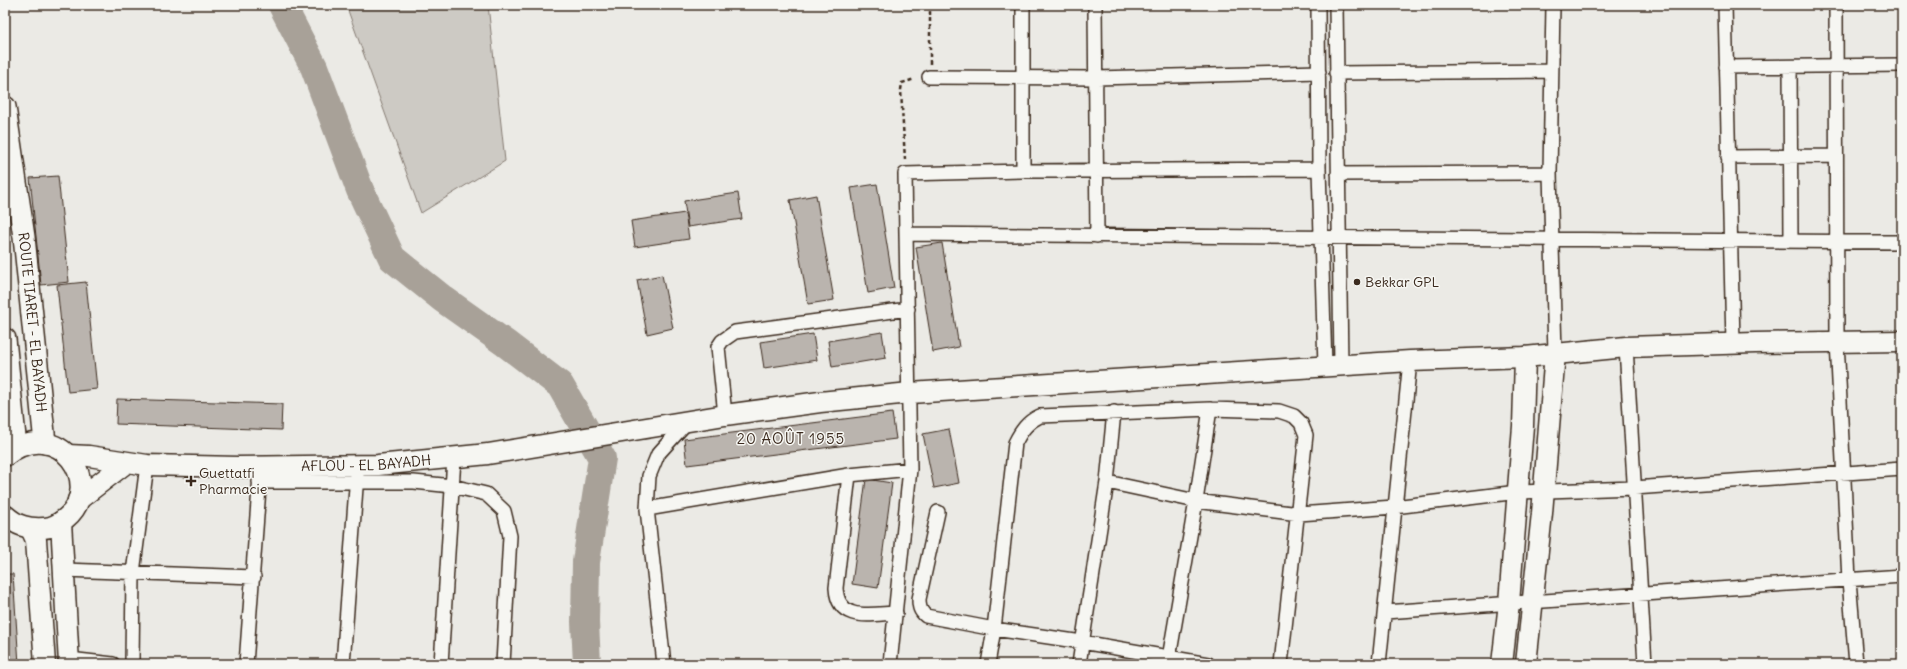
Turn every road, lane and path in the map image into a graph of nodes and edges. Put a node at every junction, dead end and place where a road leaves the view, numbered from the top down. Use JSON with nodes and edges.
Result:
{"nodes":[{"id":1,"x":930,"y":5,"type":"edge"},
{"id":2,"x":1024,"y":5,"type":"edge"},
{"id":3,"x":1095,"y":5,"type":"edge"},
{"id":4,"x":1318,"y":5,"type":"edge"},
{"id":5,"x":1336,"y":5,"type":"edge"},
{"id":6,"x":1553,"y":5,"type":"edge"},
{"id":7,"x":1724,"y":5,"type":"edge"},
{"id":8,"x":1836,"y":5,"type":"edge"},
{"id":9,"x":1902,"y":65,"type":"edge"},
{"id":10,"x":1726,"y":67,"type":"junction"},
{"id":11,"x":1790,"y":67,"type":"junction"},
{"id":12,"x":1835,"y":67,"type":"junction"},
{"id":13,"x":1551,"y":71,"type":"junction"},
{"id":14,"x":1319,"y":72,"type":"junction"},
{"id":15,"x":1336,"y":73,"type":"junction"},
{"id":16,"x":929,"y":77,"type":"junction"},
{"id":17,"x":1023,"y":78,"type":"junction"},
{"id":18,"x":1096,"y":78,"type":"junction"},
{"id":19,"x":5,"y":107,"type":"edge"},
{"id":20,"x":1836,"y":156,"type":"junction"},
{"id":21,"x":1728,"y":157,"type":"junction"},
{"id":22,"x":1791,"y":157,"type":"junction"},
{"id":23,"x":1319,"y":169,"type":"junction"},
{"id":24,"x":1023,"y":171,"type":"junction"},
{"id":25,"x":1096,"y":172,"type":"junction"},
{"id":26,"x":1550,"y":172,"type":"junction"},
{"id":27,"x":905,"y":174,"type":"junction"},
{"id":28,"x":1338,"y":174,"type":"junction"},
{"id":29,"x":906,"y":234,"type":"junction"},
{"id":30,"x":1097,"y":236,"type":"junction"},
{"id":31,"x":1321,"y":236,"type":"junction"},
{"id":32,"x":1340,"y":237,"type":"junction"},
{"id":33,"x":1552,"y":239,"type":"junction"},
{"id":34,"x":1730,"y":241,"type":"junction"},
{"id":35,"x":1791,"y":241,"type":"junction"},
{"id":36,"x":1838,"y":241,"type":"junction"},
{"id":37,"x":1902,"y":242,"type":"edge"},
{"id":38,"x":908,"y":309,"type":"junction"},
{"id":39,"x":5,"y":339,"type":"edge"},
{"id":40,"x":1837,"y":341,"type":"junction"},
{"id":41,"x":1902,"y":341,"type":"edge"},
{"id":42,"x":1733,"y":343,"type":"junction"},
{"id":43,"x":1626,"y":347,"type":"junction"},
{"id":44,"x":1555,"y":353,"type":"junction"},
{"id":45,"x":1525,"y":356,"type":"junction"},
{"id":46,"x":1410,"y":360,"type":"junction"},
{"id":47,"x":1333,"y":366,"type":"junction"},
{"id":48,"x":910,"y":393,"type":"junction"},
{"id":49,"x":1210,"y":409,"type":"junction"},
{"id":50,"x":1114,"y":412,"type":"junction"},
{"id":51,"x":725,"y":415,"type":"junction"},
{"id":52,"x":689,"y":420,"type":"junction"},
{"id":53,"x":45,"y":442,"type":"junction"},
{"id":54,"x":11,"y":451,"type":"edge"},
{"id":55,"x":68,"y":455,"type":"junction"},
{"id":56,"x":454,"y":458,"type":"junction"},
{"id":57,"x":126,"y":463,"type":"junction"},
{"id":58,"x":146,"y":465,"type":"junction"},
{"id":59,"x":910,"y":469,"type":"junction"},
{"id":60,"x":1902,"y":469,"type":"edge"},
{"id":61,"x":357,"y":474,"type":"junction"},
{"id":62,"x":1845,"y":474,"type":"junction"},
{"id":63,"x":260,"y":475,"type":"junction"},
{"id":64,"x":850,"y":475,"type":"junction"},
{"id":65,"x":1107,"y":482,"type":"junction"},
{"id":66,"x":452,"y":486,"type":"junction"},
{"id":67,"x":1634,"y":488,"type":"junction"},
{"id":68,"x":1518,"y":492,"type":"junction"},
{"id":69,"x":1544,"y":492,"type":"junction"},
{"id":70,"x":78,"y":500,"type":"junction"},
{"id":71,"x":1196,"y":500,"type":"junction"},
{"id":72,"x":1394,"y":507,"type":"junction"},
{"id":73,"x":648,"y":510,"type":"junction"},
{"id":74,"x":938,"y":512,"type":"dead end"},
{"id":75,"x":1299,"y":514,"type":"junction"},
{"id":76,"x":5,"y":515,"type":"edge"},
{"id":77,"x":61,"y":522,"type":"junction"},
{"id":78,"x":19,"y":531,"type":"edge"},
{"id":79,"x":64,"y":570,"type":"junction"},
{"id":80,"x":133,"y":573,"type":"junction"},
{"id":81,"x":1902,"y":576,"type":"edge"},
{"id":82,"x":254,"y":577,"type":"junction"},
{"id":83,"x":1849,"y":580,"type":"junction"},
{"id":84,"x":1641,"y":594,"type":"junction"},
{"id":85,"x":1534,"y":602,"type":"junction"},
{"id":86,"x":1509,"y":603,"type":"junction"},
{"id":87,"x":1385,"y":612,"type":"junction"},
{"id":88,"x":896,"y":613,"type":"junction"},
{"id":89,"x":67,"y":624,"type":"junction"},
{"id":90,"x":44,"y":626,"type":"junction"},
{"id":91,"x":994,"y":629,"type":"junction"},
{"id":92,"x":1082,"y":642,"type":"junction"},
{"id":93,"x":69,"y":661,"type":"edge"},
{"id":94,"x":1169,"y":661,"type":"edge"},
{"id":95,"x":45,"y":664,"type":"edge"},
{"id":96,"x":113,"y":664,"type":"edge"},
{"id":97,"x":132,"y":664,"type":"edge"},
{"id":98,"x":246,"y":664,"type":"edge"},
{"id":99,"x":343,"y":664,"type":"edge"},
{"id":100,"x":441,"y":664,"type":"edge"},
{"id":101,"x":503,"y":664,"type":"edge"},
{"id":102,"x":664,"y":664,"type":"edge"},
{"id":103,"x":890,"y":664,"type":"edge"},
{"id":104,"x":988,"y":664,"type":"edge"},
{"id":105,"x":1078,"y":664,"type":"edge"},
{"id":106,"x":1208,"y":664,"type":"edge"},
{"id":107,"x":1281,"y":664,"type":"edge"},
{"id":108,"x":1379,"y":664,"type":"edge"},
{"id":109,"x":1502,"y":664,"type":"edge"},
{"id":110,"x":1526,"y":664,"type":"edge"},
{"id":111,"x":1645,"y":664,"type":"edge"},
{"id":112,"x":1856,"y":664,"type":"edge"}],
"edges":[{"from":1,"to":16,"type":"path"},
{"from":2,"to":17,"type":"street"},
{"from":3,"to":18,"type":"street"},
{"from":4,"to":14,"type":"street"},
{"from":5,"to":15,"type":"street"},
{"from":6,"to":13,"type":"street"},
{"from":7,"to":10,"type":"street"},
{"from":8,"to":12,"type":"street"},
{"from":9,"to":12,"type":"street"},
{"from":10,"to":11,"type":"street"},
{"from":10,"to":21,"type":"street"},
{"from":11,"to":12,"type":"street"},
{"from":11,"to":22,"type":"street"},
{"from":12,"to":20,"type":"street"},
{"from":13,"to":15,"type":"street"},
{"from":13,"to":26,"type":"street"},
{"from":14,"to":18,"type":"street"},
{"from":14,"to":23,"type":"street"},
{"from":15,"to":28,"type":"street"},
{"from":16,"to":17,"type":"street"},
{"from":16,"to":27,"type":"path"},
{"from":17,"to":18,"type":"street"},
{"from":17,"to":24,"type":"street"},
{"from":18,"to":25,"type":"street"},
{"from":19,"to":53,"type":"highway","name":"ROUTE TIARET - EL BAYADH"},
{"from":20,"to":22,"type":"street"},
{"from":20,"to":36,"type":"street"},
{"from":21,"to":22,"type":"street"},
{"from":21,"to":34,"type":"street"},
{"from":22,"to":35,"type":"street"},
{"from":23,"to":25,"type":"street"},
{"from":23,"to":31,"type":"street"},
{"from":24,"to":25,"type":"street"},
{"from":24,"to":27,"type":"street"},
{"from":25,"to":30,"type":"street"},
{"from":26,"to":28,"type":"street"},
{"from":26,"to":33,"type":"street"},
{"from":27,"to":29,"type":"street"},
{"from":28,"to":32,"type":"street"},
{"from":29,"to":30,"type":"street"},
{"from":29,"to":38,"type":"street"},
{"from":30,"to":31,"type":"street"},
{"from":31,"to":32,"type":"street"},
{"from":31,"to":47,"type":"street"},
{"from":32,"to":33,"type":"street"},
{"from":32,"to":47,"type":"street"},
{"from":33,"to":34,"type":"street"},
{"from":33,"to":44,"type":"street"},
{"from":34,"to":35,"type":"street"},
{"from":34,"to":42,"type":"street"},
{"from":35,"to":36,"type":"street"},
{"from":36,"to":37,"type":"street"},
{"from":36,"to":40,"type":"street"},
{"from":38,"to":48,"type":"street"},
{"from":38,"to":51,"type":"street"},
{"from":39,"to":54,"type":"highway","name":"ROUTE TIARET - EL BAYADH"},
{"from":40,"to":41,"type":"main road","name":"AFLOU - EL BAYADH"},
{"from":40,"to":42,"type":"main road","name":"AFLOU - EL BAYADH"},
{"from":40,"to":62,"type":"street"},
{"from":42,"to":43,"type":"main road","name":"AFLOU - EL BAYADH"},
{"from":43,"to":44,"type":"main road","name":"AFLOU - EL BAYADH"},
{"from":43,"to":67,"type":"street"},
{"from":44,"to":45,"type":"main road","name":"AFLOU - EL BAYADH"},
{"from":44,"to":69,"type":"main road"},
{"from":45,"to":46,"type":"main road","name":"AFLOU - EL BAYADH"},
{"from":45,"to":68,"type":"main road"},
{"from":46,"to":47,"type":"main road","name":"AFLOU - EL BAYADH"},
{"from":46,"to":72,"type":"street"},
{"from":47,"to":48,"type":"main road","name":"AFLOU - EL BAYADH"},
{"from":48,"to":51,"type":"main road","name":"AFLOU - EL BAYADH"},
{"from":48,"to":59,"type":"street"},
{"from":49,"to":50,"type":"street"},
{"from":49,"to":71,"type":"street"},
{"from":49,"to":75,"type":"street"},
{"from":50,"to":65,"type":"street"},
{"from":50,"to":91,"type":"street"},
{"from":51,"to":52,"type":"main road","name":"AFLOU - EL BAYADH"},
{"from":52,"to":56,"type":"main road","name":"AFLOU - EL BAYADH"},
{"from":52,"to":73,"type":"street"},
{"from":53,"to":54,"type":"main road"},
{"from":53,"to":55,"type":"main road"},
{"from":55,"to":57,"type":"main road","name":"AFLOU - EL BAYADH"},
{"from":55,"to":70,"type":"main road"},
{"from":56,"to":61,"type":"main road","name":"AFLOU - EL BAYADH"},
{"from":56,"to":66,"type":"street"},
{"from":57,"to":58,"type":"main road","name":"AFLOU - EL BAYADH"},
{"from":57,"to":70,"type":"main road"},
{"from":58,"to":63,"type":"main road","name":"AFLOU - EL BAYADH"},
{"from":58,"to":80,"type":"street"},
{"from":59,"to":64,"type":"street"},
{"from":59,"to":88,"type":"street"},
{"from":60,"to":62,"type":"street"},
{"from":61,"to":63,"type":"main road","name":"AFLOU - EL BAYADH"},
{"from":61,"to":66,"type":"street"},
{"from":61,"to":99,"type":"street"},
{"from":62,"to":67,"type":"street"},
{"from":62,"to":83,"type":"street"},
{"from":63,"to":82,"type":"street"},
{"from":64,"to":73,"type":"street"},
{"from":64,"to":88,"type":"street"},
{"from":65,"to":71,"type":"street"},
{"from":65,"to":92,"type":"street"},
{"from":66,"to":100,"type":"street"},
{"from":66,"to":101,"type":"street"},
{"from":67,"to":69,"type":"street"},
{"from":67,"to":84,"type":"street"},
{"from":68,"to":69,"type":"street"},
{"from":68,"to":72,"type":"street"},
{"from":68,"to":86,"type":"main road"},
{"from":69,"to":85,"type":"main road"},
{"from":70,"to":77,"type":"main road"},
{"from":71,"to":75,"type":"street"},
{"from":71,"to":94,"type":"street"},
{"from":72,"to":75,"type":"street"},
{"from":72,"to":87,"type":"street"},
{"from":73,"to":102,"type":"street"},
{"from":74,"to":91,"type":"street"},
{"from":75,"to":107,"type":"street"},
{"from":76,"to":78,"type":"main road"},
{"from":77,"to":78,"type":"main road"},
{"from":77,"to":79,"type":"main road"},
{"from":78,"to":90,"type":"main road"},
{"from":79,"to":80,"type":"street"},
{"from":79,"to":89,"type":"main road"},
{"from":80,"to":82,"type":"street"},
{"from":80,"to":97,"type":"street"},
{"from":81,"to":83,"type":"street"},
{"from":82,"to":98,"type":"street"},
{"from":83,"to":84,"type":"street"},
{"from":83,"to":112,"type":"street"},
{"from":84,"to":85,"type":"street"},
{"from":84,"to":111,"type":"street"},
{"from":85,"to":86,"type":"street"},
{"from":85,"to":110,"type":"main road"},
{"from":86,"to":87,"type":"street"},
{"from":86,"to":109,"type":"main road"},
{"from":87,"to":108,"type":"street"},
{"from":88,"to":103,"type":"street"},
{"from":89,"to":90,"type":"main road"},
{"from":89,"to":93,"type":"main road"},
{"from":90,"to":95,"type":"main road"},
{"from":91,"to":92,"type":"street"},
{"from":91,"to":104,"type":"street"},
{"from":92,"to":94,"type":"street"},
{"from":92,"to":105,"type":"street"},
{"from":93,"to":96,"type":"street"},
{"from":94,"to":106,"type":"street"}]}
